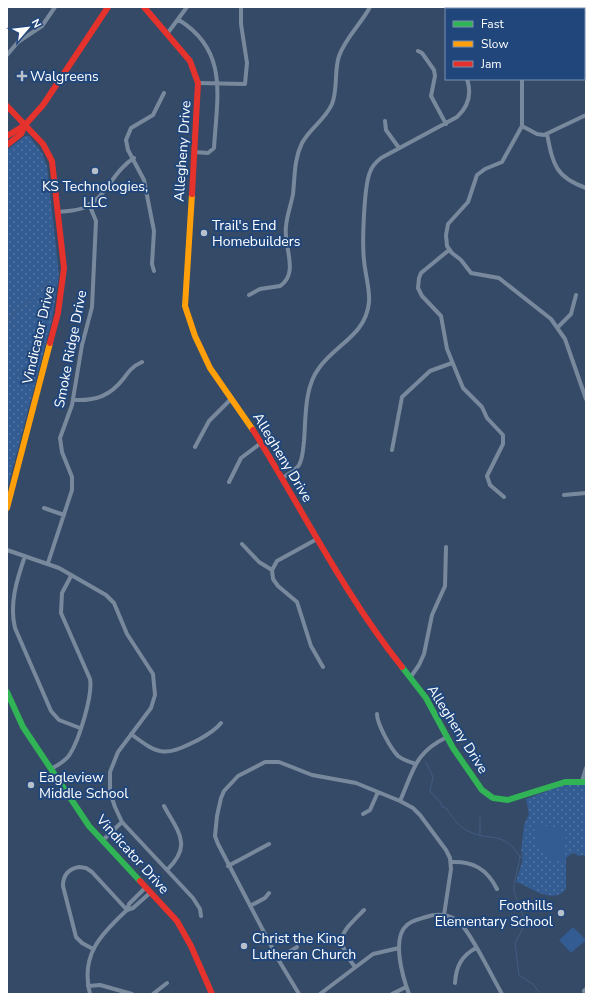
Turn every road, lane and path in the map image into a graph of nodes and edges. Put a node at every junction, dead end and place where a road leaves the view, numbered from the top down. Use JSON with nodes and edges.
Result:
{"nodes":[{"id":1,"x":55,"y":7,"type":"edge"},
{"id":2,"x":108,"y":7,"type":"edge"},
{"id":3,"x":144,"y":7,"type":"edge"},
{"id":4,"x":187,"y":7,"type":"edge"},
{"id":5,"x":241,"y":7,"type":"edge"},
{"id":6,"x":370,"y":7,"type":"edge"},
{"id":7,"x":179,"y":20,"type":"junction"},
{"id":8,"x":167,"y":34,"type":"junction"},
{"id":9,"x":418,"y":51,"type":"dead end"},
{"id":10,"x":7,"y":56,"type":"edge"},
{"id":11,"x":467,"y":80,"type":"edge"},
{"id":12,"x":522,"y":80,"type":"edge"},
{"id":13,"x":198,"y":83,"type":"junction"},
{"id":14,"x":218,"y":84,"type":"junction"},
{"id":15,"x":164,"y":93,"type":"dead end"},
{"id":16,"x":7,"y":106,"type":"edge"},
{"id":17,"x":586,"y":115,"type":"edge"},
{"id":18,"x":385,"y":121,"type":"dead end"},
{"id":19,"x":446,"y":124,"type":"junction"},
{"id":20,"x":25,"y":125,"type":"junction"},
{"id":21,"x":522,"y":126,"type":"junction"},
{"id":22,"x":547,"y":134,"type":"junction"},
{"id":23,"x":7,"y":136,"type":"edge"},
{"id":24,"x":7,"y":145,"type":"edge"},
{"id":25,"x":399,"y":148,"type":"junction"},
{"id":26,"x":194,"y":152,"type":"junction"},
{"id":27,"x":134,"y":158,"type":"junction"},
{"id":28,"x":289,"y":164,"type":"dead end"},
{"id":29,"x":296,"y":164,"type":"junction"},
{"id":30,"x":586,"y":188,"type":"edge"},
{"id":31,"x":90,"y":204,"type":"junction"},
{"id":32,"x":58,"y":212,"type":"junction"},
{"id":33,"x":449,"y":250,"type":"junction"},
{"id":34,"x":154,"y":271,"type":"dead end"},
{"id":35,"x":249,"y":295,"type":"dead end"},
{"id":36,"x":576,"y":295,"type":"dead end"},
{"id":37,"x":558,"y":327,"type":"junction"},
{"id":38,"x":142,"y":362,"type":"dead end"},
{"id":39,"x":452,"y":363,"type":"junction"},
{"id":40,"x":232,"y":398,"type":"junction"},
{"id":41,"x":586,"y":399,"type":"edge"},
{"id":42,"x":74,"y":400,"type":"junction"},
{"id":43,"x":261,"y":443,"type":"junction"},
{"id":44,"x":195,"y":448,"type":"dead end"},
{"id":45,"x":392,"y":450,"type":"dead end"},
{"id":46,"x":282,"y":478,"type":"junction"},
{"id":47,"x":229,"y":482,"type":"dead end"},
{"id":48,"x":586,"y":493,"type":"edge"},
{"id":49,"x":564,"y":495,"type":"dead end"},
{"id":50,"x":504,"y":497,"type":"dead end"},
{"id":51,"x":7,"y":508,"type":"edge"},
{"id":52,"x":44,"y":508,"type":"dead end"},
{"id":53,"x":64,"y":515,"type":"junction"},
{"id":54,"x":317,"y":539,"type":"junction"},
{"id":55,"x":242,"y":544,"type":"dead end"},
{"id":56,"x":446,"y":547,"type":"dead end"},
{"id":57,"x":7,"y":550,"type":"edge"},
{"id":58,"x":25,"y":556,"type":"junction"},
{"id":59,"x":48,"y":563,"type":"junction"},
{"id":60,"x":272,"y":570,"type":"junction"},
{"id":61,"x":71,"y":576,"type":"junction"},
{"id":62,"x":323,"y":667,"type":"dead end"},
{"id":63,"x":410,"y":678,"type":"junction"},
{"id":64,"x":7,"y":692,"type":"edge"},
{"id":65,"x":376,"y":714,"type":"dead end"},
{"id":66,"x":221,"y":723,"type":"dead end"},
{"id":67,"x":80,"y":728,"type":"junction"},
{"id":68,"x":132,"y":734,"type":"junction"},
{"id":69,"x":447,"y":737,"type":"junction"},
{"id":70,"x":416,"y":764,"type":"junction"},
{"id":71,"x":586,"y":768,"type":"edge"},
{"id":72,"x":51,"y":770,"type":"junction"},
{"id":73,"x":584,"y":781,"type":"edge"},
{"id":74,"x":378,"y":792,"type":"junction"},
{"id":75,"x":400,"y":801,"type":"junction"},
{"id":76,"x":164,"y":806,"type":"dead end"},
{"id":77,"x":363,"y":814,"type":"dead end"},
{"id":78,"x":122,"y":822,"type":"junction"},
{"id":79,"x":102,"y":841,"type":"junction"},
{"id":80,"x":269,"y":844,"type":"dead end"},
{"id":81,"x":451,"y":862,"type":"junction"},
{"id":82,"x":228,"y":866,"type":"junction"},
{"id":83,"x":167,"y":870,"type":"junction"},
{"id":84,"x":148,"y":889,"type":"junction"},
{"id":85,"x":497,"y":889,"type":"dead end"},
{"id":86,"x":269,"y":893,"type":"dead end"},
{"id":87,"x":250,"y":906,"type":"junction"},
{"id":88,"x":128,"y":910,"type":"junction"},
{"id":89,"x":364,"y":910,"type":"dead end"},
{"id":90,"x":444,"y":915,"type":"junction"},
{"id":91,"x":201,"y":916,"type":"dead end"},
{"id":92,"x":297,"y":947,"type":"dead end"},
{"id":93,"x":398,"y":948,"type":"junction"},
{"id":94,"x":476,"y":948,"type":"junction"},
{"id":95,"x":93,"y":949,"type":"junction"},
{"id":96,"x":278,"y":959,"type":"junction"},
{"id":97,"x":355,"y":967,"type":"junction"},
{"id":98,"x":167,"y":983,"type":"dead end"},
{"id":99,"x":454,"y":983,"type":"dead end"},
{"id":100,"x":88,"y":986,"type":"junction"},
{"id":101,"x":406,"y":987,"type":"junction"},
{"id":102,"x":90,"y":994,"type":"edge"},
{"id":103,"x":132,"y":994,"type":"edge"},
{"id":104,"x":153,"y":994,"type":"edge"},
{"id":105,"x":212,"y":994,"type":"edge"},
{"id":106,"x":299,"y":994,"type":"edge"},
{"id":107,"x":320,"y":994,"type":"edge"},
{"id":108,"x":392,"y":994,"type":"edge"},
{"id":109,"x":409,"y":994,"type":"edge"},
{"id":110,"x":502,"y":994,"type":"edge"}],
"edges":[{"from":1,"to":10,"type":"street"},
{"from":2,"to":20,"type":"street"},
{"from":3,"to":8,"type":"street","name":"Allegheny Drive"},
{"from":4,"to":7,"type":"street"},
{"from":5,"to":14,"type":"street"},
{"from":6,"to":29,"type":"street"},
{"from":7,"to":8,"type":"street"},
{"from":7,"to":14,"type":"street"},
{"from":8,"to":13,"type":"street","name":"Allegheny Drive"},
{"from":9,"to":19,"type":"street"},
{"from":11,"to":19,"type":"street"},
{"from":12,"to":21,"type":"street"},
{"from":13,"to":14,"type":"street"},
{"from":13,"to":26,"type":"street","name":"Allegheny Drive"},
{"from":14,"to":26,"type":"street"},
{"from":15,"to":27,"type":"street"},
{"from":16,"to":20,"type":"street","name":"Vindicator Drive"},
{"from":17,"to":22,"type":"street"},
{"from":18,"to":25,"type":"street"},
{"from":19,"to":25,"type":"street"},
{"from":20,"to":23,"type":"street"},
{"from":20,"to":24,"type":"street"},
{"from":20,"to":32,"type":"street","name":"Vindicator Drive"},
{"from":21,"to":22,"type":"street"},
{"from":21,"to":33,"type":"street"},
{"from":22,"to":30,"type":"street"},
{"from":25,"to":46,"type":"street"},
{"from":26,"to":40,"type":"street","name":"Allegheny Drive"},
{"from":27,"to":31,"type":"street"},
{"from":27,"to":34,"type":"street"},
{"from":28,"to":29,"type":"street"},
{"from":29,"to":35,"type":"street"},
{"from":31,"to":32,"type":"street"},
{"from":31,"to":42,"type":"street","name":"Smoke Ridge Drive"},
{"from":32,"to":51,"type":"street","name":"Vindicator Drive"},
{"from":33,"to":37,"type":"street"},
{"from":33,"to":39,"type":"street"},
{"from":36,"to":37,"type":"street"},
{"from":37,"to":41,"type":"street"},
{"from":38,"to":42,"type":"street"},
{"from":39,"to":45,"type":"street"},
{"from":39,"to":50,"type":"street"},
{"from":40,"to":43,"type":"street","name":"Allegheny Drive"},
{"from":40,"to":44,"type":"street"},
{"from":42,"to":53,"type":"street","name":"Smoke Ridge Drive"},
{"from":43,"to":46,"type":"street","name":"Allegheny Drive"},
{"from":43,"to":47,"type":"street"},
{"from":46,"to":54,"type":"street","name":"Allegheny Drive"},
{"from":48,"to":49,"type":"street"},
{"from":52,"to":53,"type":"street"},
{"from":53,"to":59,"type":"street","name":"Smoke Ridge Drive"},
{"from":54,"to":60,"type":"street"},
{"from":54,"to":63,"type":"street","name":"Allegheny Drive"},
{"from":55,"to":60,"type":"street"},
{"from":56,"to":63,"type":"street"},
{"from":57,"to":58,"type":"street"},
{"from":58,"to":59,"type":"street"},
{"from":58,"to":67,"type":"street"},
{"from":59,"to":61,"type":"street"},
{"from":60,"to":62,"type":"street"},
{"from":61,"to":67,"type":"street"},
{"from":61,"to":68,"type":"street"},
{"from":63,"to":69,"type":"street","name":"Allegheny Drive"},
{"from":64,"to":72,"type":"street","name":"Vindicator Drive"},
{"from":65,"to":70,"type":"street"},
{"from":66,"to":68,"type":"street"},
{"from":67,"to":72,"type":"street"},
{"from":68,"to":78,"type":"street"},
{"from":69,"to":70,"type":"street"},
{"from":69,"to":73,"type":"street","name":"Allegheny Drive"},
{"from":70,"to":75,"type":"street"},
{"from":71,"to":73,"type":"street"},
{"from":72,"to":79,"type":"street","name":"Vindicator Drive"},
{"from":74,"to":75,"type":"street"},
{"from":74,"to":77,"type":"street"},
{"from":74,"to":82,"type":"street"},
{"from":75,"to":81,"type":"street"},
{"from":76,"to":83,"type":"street"},
{"from":78,"to":79,"type":"street"},
{"from":78,"to":83,"type":"street"},
{"from":79,"to":84,"type":"street","name":"Vindicator Drive"},
{"from":80,"to":82,"type":"street"},
{"from":81,"to":85,"type":"street"},
{"from":81,"to":90,"type":"street"},
{"from":82,"to":87,"type":"street"},
{"from":83,"to":91,"type":"street"},
{"from":84,"to":88,"type":"street"},
{"from":84,"to":105,"type":"street","name":"Vindicator Drive"},
{"from":86,"to":87,"type":"street"},
{"from":87,"to":96,"type":"street"},
{"from":88,"to":95,"type":"street"},
{"from":88,"to":95,"type":"street"},
{"from":89,"to":97,"type":"street"},
{"from":90,"to":93,"type":"street"},
{"from":90,"to":94,"type":"street"},
{"from":92,"to":96,"type":"street"},
{"from":93,"to":97,"type":"street"},
{"from":93,"to":101,"type":"street"},
{"from":94,"to":99,"type":"street"},
{"from":94,"to":110,"type":"street"},
{"from":95,"to":100,"type":"street"},
{"from":96,"to":106,"type":"street"},
{"from":97,"to":107,"type":"street"},
{"from":98,"to":104,"type":"street"},
{"from":100,"to":102,"type":"street"},
{"from":100,"to":103,"type":"street"},
{"from":101,"to":108,"type":"street"},
{"from":101,"to":109,"type":"street"}]}
